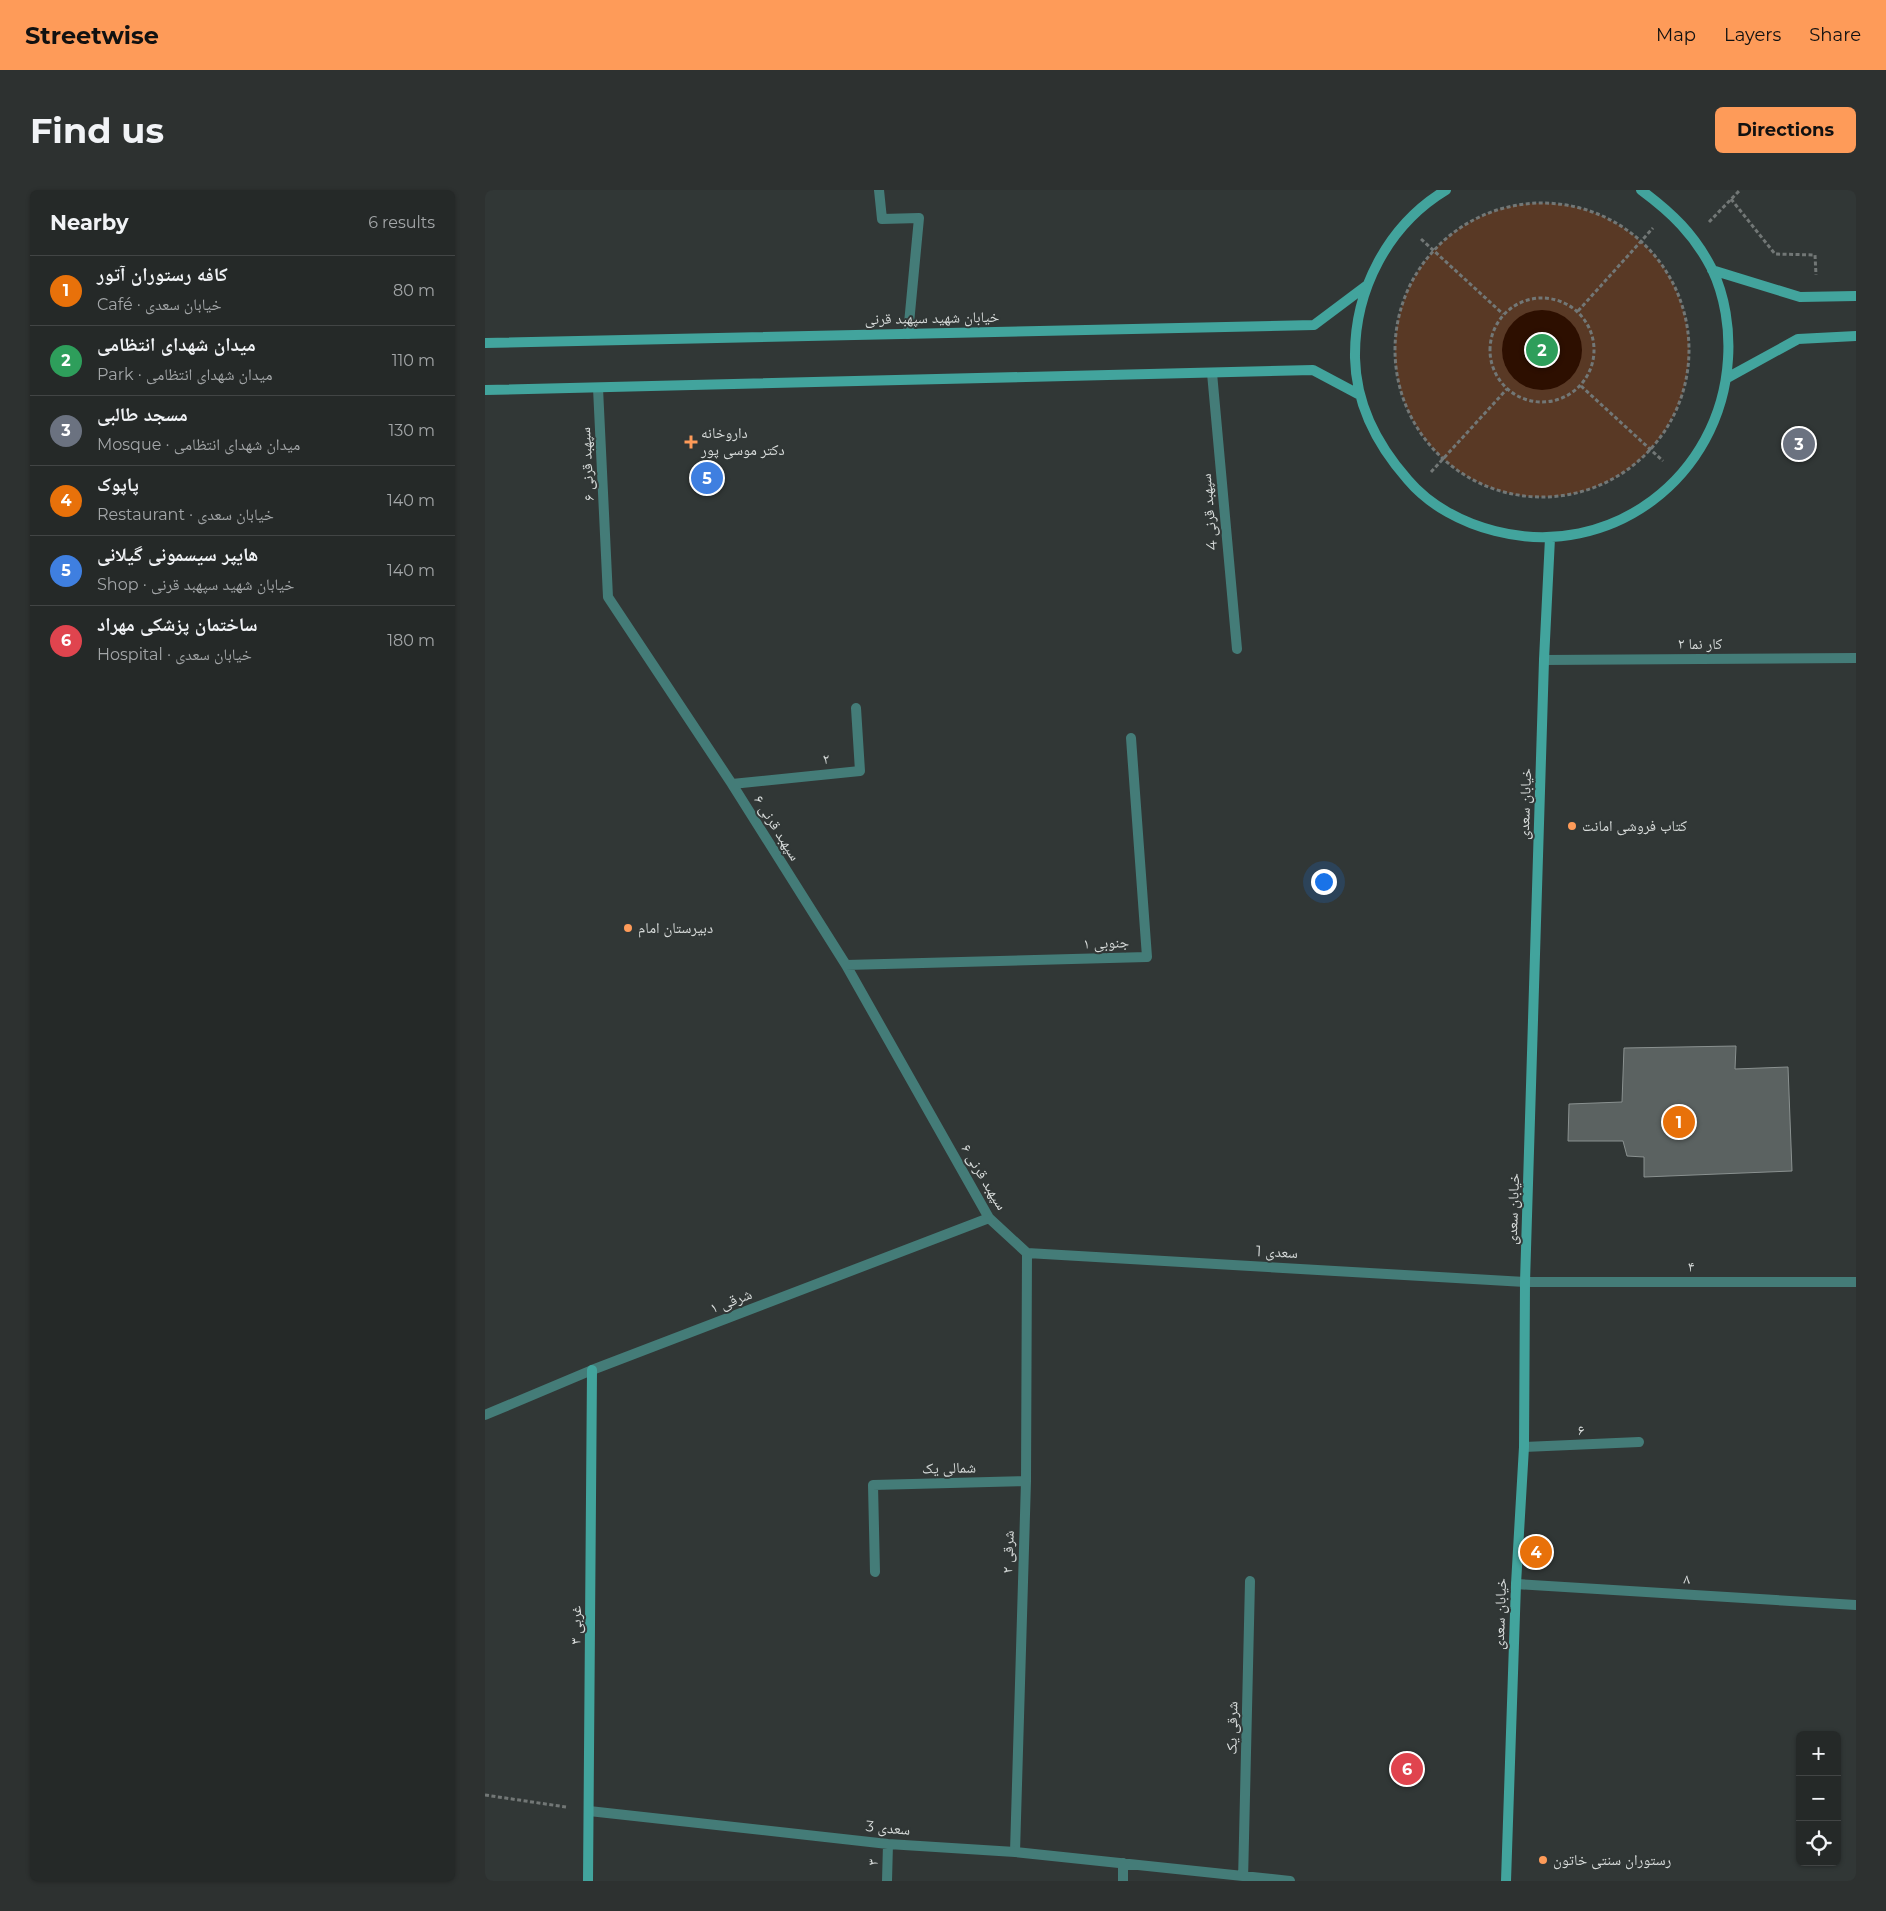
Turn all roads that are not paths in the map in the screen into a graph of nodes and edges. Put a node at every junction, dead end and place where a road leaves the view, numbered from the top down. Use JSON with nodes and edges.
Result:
{"nodes":[{"id":1,"x":879,"y":190,"type":"edge"},
{"id":2,"x":1446,"y":190,"type":"edge"},
{"id":3,"x":1641,"y":190,"type":"edge"},
{"id":4,"x":1712,"y":270,"type":"junction"},
{"id":5,"x":1366,"y":286,"type":"junction"},
{"id":6,"x":1856,"y":296,"type":"edge"},
{"id":7,"x":908,"y":334,"type":"junction"},
{"id":8,"x":1856,"y":336,"type":"edge"},
{"id":9,"x":485,"y":344,"type":"edge"},
{"id":10,"x":1211,"y":373,"type":"junction"},
{"id":11,"x":1727,"y":378,"type":"junction"},
{"id":12,"x":598,"y":388,"type":"junction"},
{"id":13,"x":485,"y":390,"type":"edge"},
{"id":14,"x":1360,"y":395,"type":"junction"},
{"id":15,"x":1551,"y":538,"type":"junction"},
{"id":16,"x":1237,"y":649,"type":"dead end"},
{"id":17,"x":1856,"y":658,"type":"edge"},
{"id":18,"x":1544,"y":660,"type":"junction"},
{"id":19,"x":856,"y":708,"type":"dead end"},
{"id":20,"x":1131,"y":738,"type":"dead end"},
{"id":21,"x":732,"y":784,"type":"junction"},
{"id":22,"x":846,"y":965,"type":"junction"},
{"id":23,"x":989,"y":1218,"type":"junction"},
{"id":24,"x":1027,"y":1253,"type":"junction"},
{"id":25,"x":1525,"y":1282,"type":"junction"},
{"id":26,"x":1856,"y":1282,"type":"edge"},
{"id":27,"x":592,"y":1370,"type":"junction"},
{"id":28,"x":485,"y":1415,"type":"edge"},
{"id":29,"x":1639,"y":1442,"type":"dead end"},
{"id":30,"x":1524,"y":1448,"type":"junction"},
{"id":31,"x":1025,"y":1481,"type":"junction"},
{"id":32,"x":875,"y":1572,"type":"dead end"},
{"id":33,"x":1249,"y":1581,"type":"dead end"},
{"id":34,"x":1516,"y":1584,"type":"junction"},
{"id":35,"x":1856,"y":1604,"type":"edge"},
{"id":36,"x":589,"y":1811,"type":"junction"},
{"id":37,"x":888,"y":1844,"type":"junction"},
{"id":38,"x":1015,"y":1852,"type":"junction"},
{"id":39,"x":1123,"y":1862,"type":"junction"},
{"id":40,"x":1243,"y":1878,"type":"edge"},
{"id":41,"x":588,"y":1881,"type":"edge"},
{"id":42,"x":887,"y":1881,"type":"edge"},
{"id":43,"x":1123,"y":1881,"type":"edge"},
{"id":44,"x":1290,"y":1881,"type":"edge"},
{"id":45,"x":1506,"y":1881,"type":"edge"}],
"edges":[{"from":1,"to":7,"type":"street"},
{"from":2,"to":5,"type":"main road"},
{"from":3,"to":4,"type":"main road"},
{"from":4,"to":6,"type":"main road"},
{"from":4,"to":11,"type":"main road"},
{"from":5,"to":7,"type":"main road","name":"خیابان شهید سپهبد قرنی"},
{"from":5,"to":14,"type":"main road"},
{"from":7,"to":9,"type":"main road","name":"خیابان شهید سپهبد قرنی"},
{"from":8,"to":11,"type":"main road"},
{"from":10,"to":12,"type":"main road"},
{"from":10,"to":14,"type":"main road"},
{"from":10,"to":16,"type":"street","name":"سپهبد قرنی 4"},
{"from":11,"to":15,"type":"main road"},
{"from":12,"to":13,"type":"main road"},
{"from":12,"to":21,"type":"street","name":"سپهبد قرنی ۶"},
{"from":14,"to":15,"type":"main road"},
{"from":15,"to":18,"type":"main road","name":"خیابان سعدی"},
{"from":17,"to":18,"type":"street","name":"کار نما ۲"},
{"from":18,"to":25,"type":"main road","name":"خیابان سعدی"},
{"from":19,"to":21,"type":"street","name":"۲"},
{"from":20,"to":22,"type":"street","name":"۱ جنوبی"},
{"from":21,"to":22,"type":"street","name":"سپهبد قرنی ۶"},
{"from":22,"to":23,"type":"street","name":"سپهبد قرنی ۶"},
{"from":23,"to":24,"type":"street","name":"سپهبد قرنی ۶"},
{"from":23,"to":27,"type":"street","name":"شرقی ۱"},
{"from":24,"to":25,"type":"street","name":"سعدی 1"},
{"from":24,"to":31,"type":"street","name":"شرقی ۲"},
{"from":25,"to":26,"type":"street","name":"۴"},
{"from":25,"to":30,"type":"main road","name":"خیابان سعدی"},
{"from":27,"to":28,"type":"street","name":"شرقی ۱"},
{"from":27,"to":36,"type":"main road","name":"۳ غربی"},
{"from":29,"to":30,"type":"street","name":"۶"},
{"from":30,"to":34,"type":"main road","name":"خیابان سعدی"},
{"from":31,"to":32,"type":"street","name":"شمالی یک"},
{"from":31,"to":38,"type":"street","name":"شرقی ۲"},
{"from":33,"to":40,"type":"street","name":"شرقی یک"},
{"from":34,"to":35,"type":"street","name":"۸"},
{"from":34,"to":45,"type":"main road","name":"خیابان سعدی"},
{"from":36,"to":37,"type":"street","name":"سعدی 3"},
{"from":36,"to":41,"type":"main road","name":"۳ غربی"},
{"from":37,"to":38,"type":"street","name":"سعدی 3"},
{"from":37,"to":42,"type":"street","name":"۳"},
{"from":38,"to":39,"type":"street","name":"سعدی 3"},
{"from":39,"to":40,"type":"street","name":"سعدی 3"},
{"from":39,"to":43,"type":"street"},
{"from":40,"to":44,"type":"street","name":"سعدی 3"}]}
